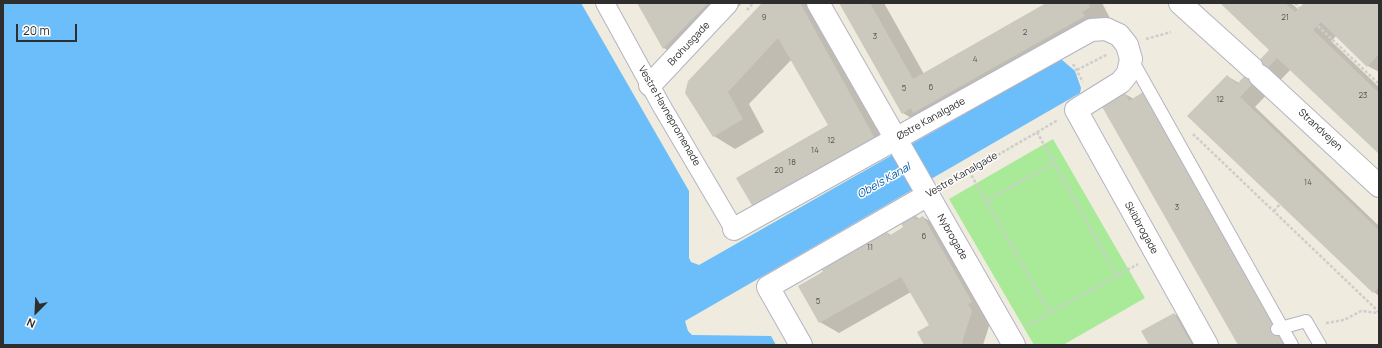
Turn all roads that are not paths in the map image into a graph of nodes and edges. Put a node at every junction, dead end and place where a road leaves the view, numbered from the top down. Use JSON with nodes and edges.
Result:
{"nodes":[{"id":1,"x":605,"y":3,"type":"edge"},
{"id":2,"x":740,"y":3,"type":"edge"},
{"id":3,"x":818,"y":3,"type":"edge"},
{"id":4,"x":1180,"y":3,"type":"edge"},
{"id":5,"x":725,"y":12,"type":"edge"},
{"id":6,"x":1129,"y":52,"type":"junction"},
{"id":7,"x":650,"y":85,"type":"junction"},
{"id":8,"x":897,"y":141,"type":"junction"},
{"id":9,"x":1379,"y":186,"type":"edge"},
{"id":10,"x":926,"y":191,"type":"junction"},
{"id":11,"x":734,"y":229,"type":"joint"},
{"id":12,"x":1280,"y":327,"type":"junction"},
{"id":13,"x":1012,"y":340,"type":"edge"},
{"id":14,"x":800,"y":345,"type":"edge"},
{"id":15,"x":1207,"y":345,"type":"edge"},
{"id":16,"x":1292,"y":345,"type":"edge"},
{"id":17,"x":1320,"y":345,"type":"edge"}],
"edges":[{"from":1,"to":7,"type":"street","name":"Vestre Havnepromenade"},
{"from":2,"to":5,"type":"lane"},
{"from":3,"to":8,"type":"street","name":"Nybrogade"},
{"from":4,"to":9,"type":"street","name":"Strandvejen"},
{"from":5,"to":7,"type":"street","name":"Brohusgade"},
{"from":6,"to":8,"type":"street","name":"Østre Kanalgade"},
{"from":6,"to":12,"type":"lane"},
{"from":6,"to":15,"type":"street","name":"Skibbrogade"},
{"from":7,"to":11,"type":"street","name":"Vestre Havnepromenade"},
{"from":8,"to":10,"type":"street","name":"Nybrogade"},
{"from":8,"to":11,"type":"street","name":"Østre Kanalgade"},
{"from":10,"to":13,"type":"street","name":"Nybrogade"},
{"from":10,"to":14,"type":"street","name":"Vestre Kanalgade"},
{"from":12,"to":16,"type":"lane"},
{"from":12,"to":17,"type":"lane"}]}
